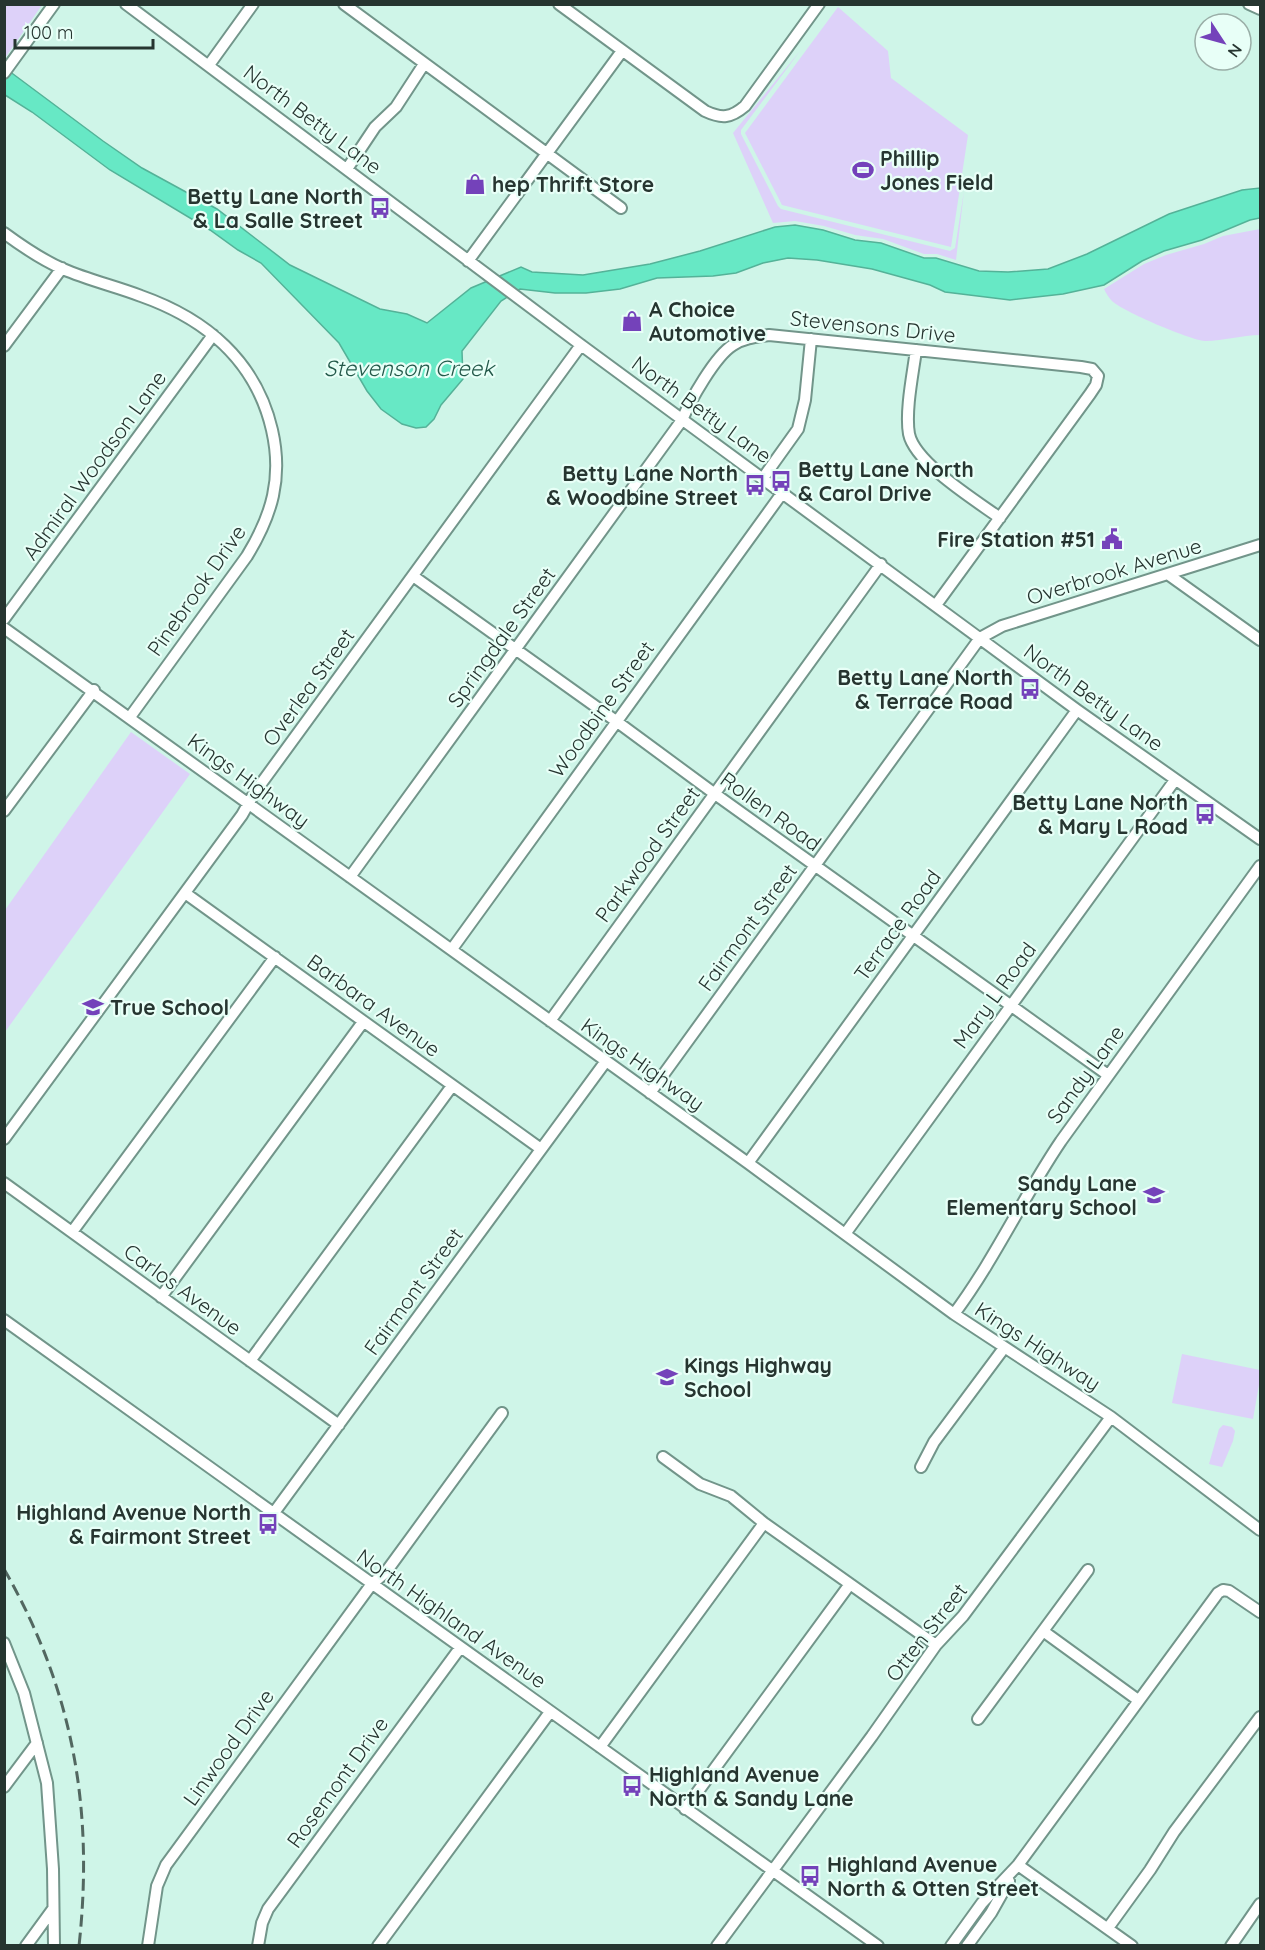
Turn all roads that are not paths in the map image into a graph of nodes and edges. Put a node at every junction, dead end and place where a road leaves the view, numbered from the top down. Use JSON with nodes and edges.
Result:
{"nodes":[{"id":1,"x":54,"y":4,"type":"edge"},
{"id":2,"x":126,"y":4,"type":"edge"},
{"id":3,"x":253,"y":4,"type":"edge"},
{"id":4,"x":345,"y":4,"type":"edge"},
{"id":5,"x":559,"y":4,"type":"edge"},
{"id":6,"x":819,"y":4,"type":"edge"},
{"id":7,"x":1249,"y":4,"type":"edge"},
{"id":8,"x":1260,"y":9,"type":"edge"},
{"id":9,"x":622,"y":51,"type":"junction"},
{"id":10,"x":424,"y":64,"type":"junction"},
{"id":11,"x":208,"y":65,"type":"junction"},
{"id":12,"x":6,"y":71,"type":"edge"},
{"id":13,"x":546,"y":154,"type":"junction"},
{"id":14,"x":347,"y":169,"type":"junction"},
{"id":15,"x":621,"y":208,"type":"dead end"},
{"id":16,"x":4,"y":233,"type":"edge"},
{"id":17,"x":468,"y":261,"type":"junction"},
{"id":18,"x":62,"y":268,"type":"junction"},
{"id":19,"x":213,"y":335,"type":"junction"},
{"id":20,"x":811,"y":339,"type":"junction"},
{"id":21,"x":581,"y":345,"type":"junction"},
{"id":22,"x":4,"y":346,"type":"edge"},
{"id":23,"x":916,"y":350,"type":"junction"},
{"id":24,"x":682,"y":420,"type":"junction"},
{"id":25,"x":763,"y":478,"type":"junction"},
{"id":26,"x":783,"y":492,"type":"junction"},
{"id":27,"x":1000,"y":518,"type":"junction"},
{"id":28,"x":1260,"y":545,"type":"edge"},
{"id":29,"x":881,"y":564,"type":"junction"},
{"id":30,"x":1169,"y":575,"type":"junction"},
{"id":31,"x":413,"y":576,"type":"junction"},
{"id":32,"x":936,"y":605,"type":"junction"},
{"id":33,"x":4,"y":619,"type":"edge"},
{"id":34,"x":4,"y":628,"type":"edge"},
{"id":35,"x":980,"y":638,"type":"junction"},
{"id":36,"x":1260,"y":640,"type":"edge"},
{"id":37,"x":516,"y":650,"type":"junction"},
{"id":38,"x":94,"y":690,"type":"junction"},
{"id":39,"x":1077,"y":710,"type":"junction"},
{"id":40,"x":130,"y":717,"type":"junction"},
{"id":41,"x":616,"y":721,"type":"junction"},
{"id":42,"x":1175,"y":780,"type":"junction"},
{"id":43,"x":715,"y":794,"type":"junction"},
{"id":44,"x":249,"y":804,"type":"junction"},
{"id":45,"x":4,"y":811,"type":"edge"},
{"id":46,"x":1260,"y":839,"type":"edge"},
{"id":47,"x":816,"y":866,"type":"junction"},
{"id":48,"x":1260,"y":866,"type":"edge"},
{"id":49,"x":350,"y":877,"type":"junction"},
{"id":50,"x":186,"y":893,"type":"junction"},
{"id":51,"x":913,"y":935,"type":"junction"},
{"id":52,"x":452,"y":949,"type":"junction"},
{"id":53,"x":275,"y":957,"type":"junction"},
{"id":54,"x":1011,"y":1005,"type":"junction"},
{"id":55,"x":550,"y":1021,"type":"junction"},
{"id":56,"x":363,"y":1022,"type":"junction"},
{"id":57,"x":606,"y":1061,"type":"junction"},
{"id":58,"x":1108,"y":1075,"type":"junction"},
{"id":59,"x":452,"y":1086,"type":"junction"},
{"id":60,"x":650,"y":1093,"type":"junction"},
{"id":61,"x":4,"y":1139,"type":"edge"},
{"id":62,"x":541,"y":1149,"type":"junction"},
{"id":63,"x":748,"y":1163,"type":"junction"},
{"id":64,"x":4,"y":1183,"type":"edge"},
{"id":65,"x":72,"y":1232,"type":"junction"},
{"id":66,"x":845,"y":1234,"type":"junction"},
{"id":67,"x":161,"y":1297,"type":"junction"},
{"id":68,"x":954,"y":1314,"type":"junction"},
{"id":69,"x":4,"y":1320,"type":"edge"},
{"id":70,"x":1004,"y":1348,"type":"junction"},
{"id":71,"x":250,"y":1361,"type":"junction"},
{"id":72,"x":502,"y":1413,"type":"dead end"},
{"id":73,"x":1111,"y":1417,"type":"junction"},
{"id":74,"x":339,"y":1425,"type":"junction"},
{"id":75,"x":663,"y":1457,"type":"dead end"},
{"id":76,"x":921,"y":1467,"type":"dead end"},
{"id":77,"x":273,"y":1514,"type":"junction"},
{"id":78,"x":765,"y":1523,"type":"junction"},
{"id":79,"x":1260,"y":1530,"type":"edge"},
{"id":80,"x":1088,"y":1570,"type":"dead end"},
{"id":81,"x":850,"y":1584,"type":"junction"},
{"id":82,"x":371,"y":1585,"type":"junction"},
{"id":83,"x":1260,"y":1612,"type":"edge"},
{"id":84,"x":1043,"y":1631,"type":"junction"},
{"id":85,"x":4,"y":1643,"type":"edge"},
{"id":86,"x":936,"y":1645,"type":"junction"},
{"id":87,"x":460,"y":1648,"type":"junction"},
{"id":88,"x":1138,"y":1700,"type":"junction"},
{"id":89,"x":550,"y":1712,"type":"junction"},
{"id":90,"x":1260,"y":1717,"type":"edge"},
{"id":91,"x":978,"y":1719,"type":"dead end"},
{"id":92,"x":37,"y":1743,"type":"junction"},
{"id":93,"x":600,"y":1748,"type":"junction"},
{"id":94,"x":4,"y":1787,"type":"edge"},
{"id":95,"x":685,"y":1809,"type":"junction"},
{"id":96,"x":1018,"y":1865,"type":"junction"},
{"id":97,"x":772,"y":1871,"type":"junction"},
{"id":98,"x":1260,"y":1904,"type":"edge"},
{"id":99,"x":53,"y":1909,"type":"junction"},
{"id":100,"x":1108,"y":1928,"type":"junction"},
{"id":101,"x":26,"y":1946,"type":"edge"},
{"id":102,"x":54,"y":1946,"type":"edge"},
{"id":103,"x":148,"y":1946,"type":"edge"},
{"id":104,"x":258,"y":1946,"type":"edge"},
{"id":105,"x":378,"y":1946,"type":"edge"},
{"id":106,"x":717,"y":1946,"type":"edge"},
{"id":107,"x":878,"y":1946,"type":"edge"},
{"id":108,"x":951,"y":1946,"type":"edge"},
{"id":109,"x":967,"y":1946,"type":"edge"},
{"id":110,"x":1132,"y":1946,"type":"edge"},
{"id":111,"x":1230,"y":1946,"type":"edge"}],
"edges":[{"from":1,"to":12,"type":"street"},
{"from":2,"to":11,"type":"street","name":"North Betty Lane"},
{"from":3,"to":11,"type":"street"},
{"from":4,"to":10,"type":"street"},
{"from":5,"to":9,"type":"street"},
{"from":6,"to":9,"type":"street"},
{"from":7,"to":8,"type":"street"},
{"from":9,"to":13,"type":"street"},
{"from":10,"to":13,"type":"street"},
{"from":10,"to":14,"type":"street"},
{"from":11,"to":14,"type":"street","name":"North Betty Lane"},
{"from":13,"to":15,"type":"street"},
{"from":13,"to":17,"type":"street"},
{"from":14,"to":17,"type":"street","name":"North Betty Lane"},
{"from":16,"to":18,"type":"street","name":"Pinebrook Drive"},
{"from":17,"to":21,"type":"street","name":"North Betty Lane"},
{"from":18,"to":19,"type":"street","name":"Pinebrook Drive"},
{"from":18,"to":22,"type":"street"},
{"from":19,"to":33,"type":"street","name":"Admiral Woodson Lane"},
{"from":19,"to":40,"type":"street","name":"Pinebrook Drive"},
{"from":20,"to":23,"type":"street","name":"Stevensons Drive"},
{"from":20,"to":24,"type":"street","name":"Stevensons Drive"},
{"from":20,"to":25,"type":"street"},
{"from":21,"to":24,"type":"street","name":"North Betty Lane"},
{"from":21,"to":31,"type":"street","name":"Overlea Street"},
{"from":23,"to":27,"type":"street"},
{"from":23,"to":27,"type":"street","name":"Stevensons Drive"},
{"from":24,"to":25,"type":"street","name":"North Betty Lane"},
{"from":24,"to":37,"type":"street","name":"Springdale Street"},
{"from":25,"to":26,"type":"street","name":"North Betty Lane"},
{"from":26,"to":29,"type":"street","name":"North Betty Lane"},
{"from":26,"to":41,"type":"street","name":"Woodbine Street"},
{"from":27,"to":32,"type":"street"},
{"from":28,"to":30,"type":"street","name":"Overbrook Avenue"},
{"from":29,"to":32,"type":"street","name":"North Betty Lane"},
{"from":29,"to":43,"type":"street","name":"Parkwood Street"},
{"from":30,"to":35,"type":"street","name":"Overbrook Avenue"},
{"from":30,"to":36,"type":"street"},
{"from":31,"to":37,"type":"street","name":"Rollen Road"},
{"from":31,"to":44,"type":"street","name":"Overlea Street"},
{"from":32,"to":35,"type":"street","name":"North Betty Lane"},
{"from":34,"to":38,"type":"street","name":"Kings Highway"},
{"from":35,"to":39,"type":"street","name":"North Betty Lane"},
{"from":35,"to":47,"type":"street","name":"Fairmont Street"},
{"from":37,"to":41,"type":"street","name":"Rollen Road"},
{"from":37,"to":49,"type":"street","name":"Springdale Street"},
{"from":38,"to":40,"type":"street","name":"Kings Highway"},
{"from":38,"to":45,"type":"street"},
{"from":39,"to":42,"type":"street","name":"North Betty Lane"},
{"from":39,"to":51,"type":"street","name":"Terrace Road"},
{"from":40,"to":44,"type":"street","name":"Kings Highway"},
{"from":41,"to":43,"type":"street","name":"Rollen Road"},
{"from":41,"to":52,"type":"street","name":"Woodbine Street"},
{"from":42,"to":46,"type":"street","name":"North Betty Lane"},
{"from":42,"to":54,"type":"street","name":"Mary L Road"},
{"from":43,"to":47,"type":"street","name":"Rollen Road"},
{"from":43,"to":55,"type":"street","name":"Parkwood Street"},
{"from":44,"to":49,"type":"street","name":"Kings Highway"},
{"from":44,"to":50,"type":"street","name":"Overlea Street"},
{"from":47,"to":51,"type":"street","name":"Rollen Road"},
{"from":47,"to":60,"type":"street","name":"Fairmont Street"},
{"from":48,"to":58,"type":"street","name":"Sandy Lane"},
{"from":49,"to":52,"type":"street","name":"Kings Highway"},
{"from":50,"to":53,"type":"street","name":"Barbara Avenue"},
{"from":50,"to":61,"type":"street","name":"Overlea Street"},
{"from":51,"to":54,"type":"street","name":"Rollen Road"},
{"from":51,"to":63,"type":"street","name":"Terrace Road"},
{"from":52,"to":55,"type":"street","name":"Kings Highway"},
{"from":53,"to":56,"type":"street","name":"Barbara Avenue"},
{"from":53,"to":65,"type":"street"},
{"from":54,"to":58,"type":"street","name":"Rollen Road"},
{"from":54,"to":66,"type":"street","name":"Mary L Road"},
{"from":55,"to":57,"type":"street","name":"Kings Highway"},
{"from":56,"to":59,"type":"street","name":"Barbara Avenue"},
{"from":56,"to":67,"type":"street"},
{"from":57,"to":60,"type":"street","name":"Kings Highway"},
{"from":57,"to":62,"type":"street","name":"Fairmont Street"},
{"from":58,"to":68,"type":"street","name":"Sandy Lane"},
{"from":59,"to":62,"type":"street","name":"Barbara Avenue"},
{"from":59,"to":71,"type":"street"},
{"from":60,"to":63,"type":"street","name":"Kings Highway"},
{"from":62,"to":74,"type":"street","name":"Fairmont Street"},
{"from":63,"to":66,"type":"street","name":"Kings Highway"},
{"from":64,"to":65,"type":"street","name":"Carlos Avenue"},
{"from":65,"to":67,"type":"street","name":"Carlos Avenue"},
{"from":66,"to":68,"type":"street","name":"Kings Highway"},
{"from":67,"to":71,"type":"street","name":"Carlos Avenue"},
{"from":68,"to":70,"type":"street","name":"Kings Highway"},
{"from":69,"to":77,"type":"street","name":"North Highland Avenue"},
{"from":70,"to":73,"type":"street","name":"Kings Highway"},
{"from":70,"to":76,"type":"street"},
{"from":71,"to":74,"type":"street","name":"Carlos Avenue"},
{"from":72,"to":82,"type":"street","name":"Linwood Drive"},
{"from":73,"to":79,"type":"street","name":"Kings Highway"},
{"from":73,"to":86,"type":"street","name":"Otten Street"},
{"from":74,"to":77,"type":"street","name":"Fairmont Street"},
{"from":75,"to":78,"type":"street"},
{"from":77,"to":82,"type":"street","name":"North Highland Avenue"},
{"from":78,"to":81,"type":"street"},
{"from":78,"to":93,"type":"street"},
{"from":80,"to":84,"type":"street"},
{"from":81,"to":86,"type":"street"},
{"from":81,"to":95,"type":"street"},
{"from":82,"to":87,"type":"street","name":"North Highland Avenue"},
{"from":82,"to":103,"type":"street","name":"Linwood Drive"},
{"from":83,"to":88,"type":"street"},
{"from":84,"to":88,"type":"street"},
{"from":84,"to":91,"type":"street"},
{"from":85,"to":92,"type":"street"},
{"from":86,"to":97,"type":"street","name":"Otten Street"},
{"from":87,"to":89,"type":"street","name":"North Highland Avenue"},
{"from":87,"to":104,"type":"street","name":"Rosemont Drive"},
{"from":88,"to":96,"type":"street"},
{"from":89,"to":93,"type":"street","name":"North Highland Avenue"},
{"from":89,"to":105,"type":"street"},
{"from":90,"to":100,"type":"street"},
{"from":92,"to":94,"type":"street"},
{"from":92,"to":99,"type":"street"},
{"from":93,"to":95,"type":"street","name":"North Highland Avenue"},
{"from":95,"to":97,"type":"street","name":"North Highland Avenue"},
{"from":96,"to":100,"type":"street"},
{"from":96,"to":108,"type":"street"},
{"from":96,"to":109,"type":"street"},
{"from":97,"to":106,"type":"street","name":"Otten Street"},
{"from":97,"to":107,"type":"street","name":"North Highland Avenue"},
{"from":98,"to":111,"type":"street"},
{"from":99,"to":101,"type":"street"},
{"from":99,"to":102,"type":"street"},
{"from":100,"to":110,"type":"street"}]}
